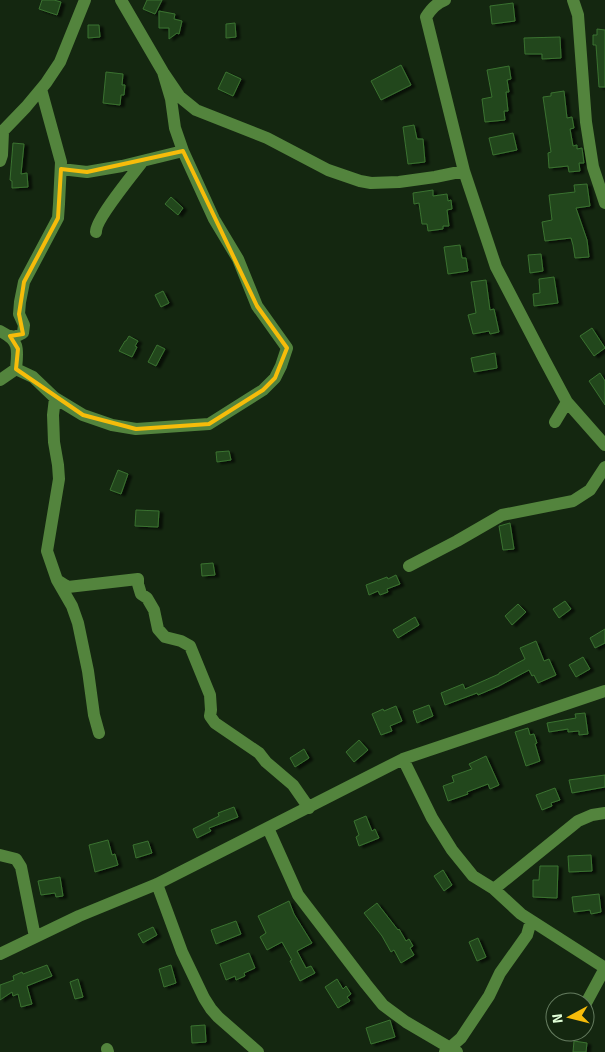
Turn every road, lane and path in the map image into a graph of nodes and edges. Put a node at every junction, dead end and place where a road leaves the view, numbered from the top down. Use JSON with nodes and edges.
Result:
{"nodes":[{"id":1,"x":85,"y":0,"type":"edge"},
{"id":2,"x":121,"y":0,"type":"edge"},
{"id":3,"x":426,"y":0,"type":"edge"},
{"id":4,"x":445,"y":0,"type":"edge"},
{"id":5,"x":573,"y":0,"type":"edge"},
{"id":6,"x":426,"y":17,"type":"junction"},
{"id":7,"x":163,"y":72,"type":"junction"},
{"id":8,"x":41,"y":89,"type":"junction"},
{"id":9,"x":196,"y":110,"type":"junction"},
{"id":10,"x":175,"y":128,"type":"junction"},
{"id":11,"x":1,"y":133,"type":"edge"},
{"id":12,"x":183,"y":152,"type":"junction"},
{"id":13,"x":0,"y":161,"type":"edge"},
{"id":14,"x":144,"y":161,"type":"junction"},
{"id":15,"x":61,"y":169,"type":"junction"},
{"id":16,"x":464,"y":171,"type":"junction"},
{"id":17,"x":605,"y":203,"type":"edge"},
{"id":18,"x":96,"y":232,"type":"dead end"},
{"id":19,"x":5,"y":334,"type":"edge"},
{"id":20,"x":16,"y":369,"type":"junction"},
{"id":21,"x":0,"y":380,"type":"edge"},
{"id":22,"x":55,"y":398,"type":"junction"},
{"id":23,"x":567,"y":402,"type":"junction"},
{"id":24,"x":554,"y":422,"type":"dead end"},
{"id":25,"x":605,"y":445,"type":"edge"},
{"id":26,"x":605,"y":467,"type":"edge"},
{"id":27,"x":409,"y":566,"type":"dead end"},
{"id":28,"x":57,"y":580,"type":"junction"},
{"id":29,"x":605,"y":691,"type":"edge"},
{"id":30,"x":99,"y":733,"type":"dead end"},
{"id":31,"x":403,"y":759,"type":"junction"},
{"id":32,"x":308,"y":808,"type":"junction"},
{"id":33,"x":605,"y":813,"type":"edge"},
{"id":34,"x":268,"y":828,"type":"junction"},
{"id":35,"x":0,"y":854,"type":"edge"},
{"id":36,"x":158,"y":884,"type":"junction"},
{"id":37,"x":494,"y":889,"type":"junction"},
{"id":38,"x":532,"y":921,"type":"junction"},
{"id":39,"x":35,"y":937,"type":"junction"},
{"id":40,"x":0,"y":954,"type":"edge"},
{"id":41,"x":605,"y":968,"type":"edge"},
{"id":42,"x":592,"y":992,"type":"edge"},
{"id":43,"x":451,"y":1051,"type":"edge"},
{"id":44,"x":258,"y":1052,"type":"edge"}],
"edges":[{"from":1,"to":8,"type":"street"},
{"from":2,"to":7,"type":"street"},
{"from":3,"to":6,"type":"street"},
{"from":4,"to":6,"type":"street"},
{"from":5,"to":17,"type":"street"},
{"from":6,"to":16,"type":"street"},
{"from":7,"to":9,"type":"street"},
{"from":7,"to":10,"type":"street"},
{"from":8,"to":11,"type":"street"},
{"from":8,"to":15,"type":"street"},
{"from":9,"to":10,"type":"street"},
{"from":9,"to":16,"type":"street"},
{"from":10,"to":12,"type":"street"},
{"from":11,"to":13,"type":"street"},
{"from":12,"to":14,"type":"street"},
{"from":12,"to":22,"type":"street"},
{"from":14,"to":15,"type":"street"},
{"from":14,"to":18,"type":"street"},
{"from":15,"to":19,"type":"street"},
{"from":16,"to":23,"type":"street"},
{"from":19,"to":20,"type":"street"},
{"from":20,"to":21,"type":"street"},
{"from":20,"to":22,"type":"street"},
{"from":22,"to":28,"type":"street"},
{"from":23,"to":24,"type":"street"},
{"from":23,"to":25,"type":"street"},
{"from":26,"to":27,"type":"street"},
{"from":28,"to":30,"type":"street"},
{"from":28,"to":32,"type":"street"},
{"from":29,"to":31,"type":"street"},
{"from":31,"to":32,"type":"street"},
{"from":31,"to":37,"type":"street"},
{"from":32,"to":34,"type":"street"},
{"from":33,"to":37,"type":"street"},
{"from":34,"to":36,"type":"street"},
{"from":34,"to":43,"type":"street"},
{"from":35,"to":39,"type":"street"},
{"from":36,"to":39,"type":"street"},
{"from":36,"to":44,"type":"street"},
{"from":37,"to":38,"type":"street"},
{"from":38,"to":41,"type":"street"},
{"from":38,"to":43,"type":"street"},
{"from":39,"to":40,"type":"street"},
{"from":41,"to":42,"type":"street"}]}
